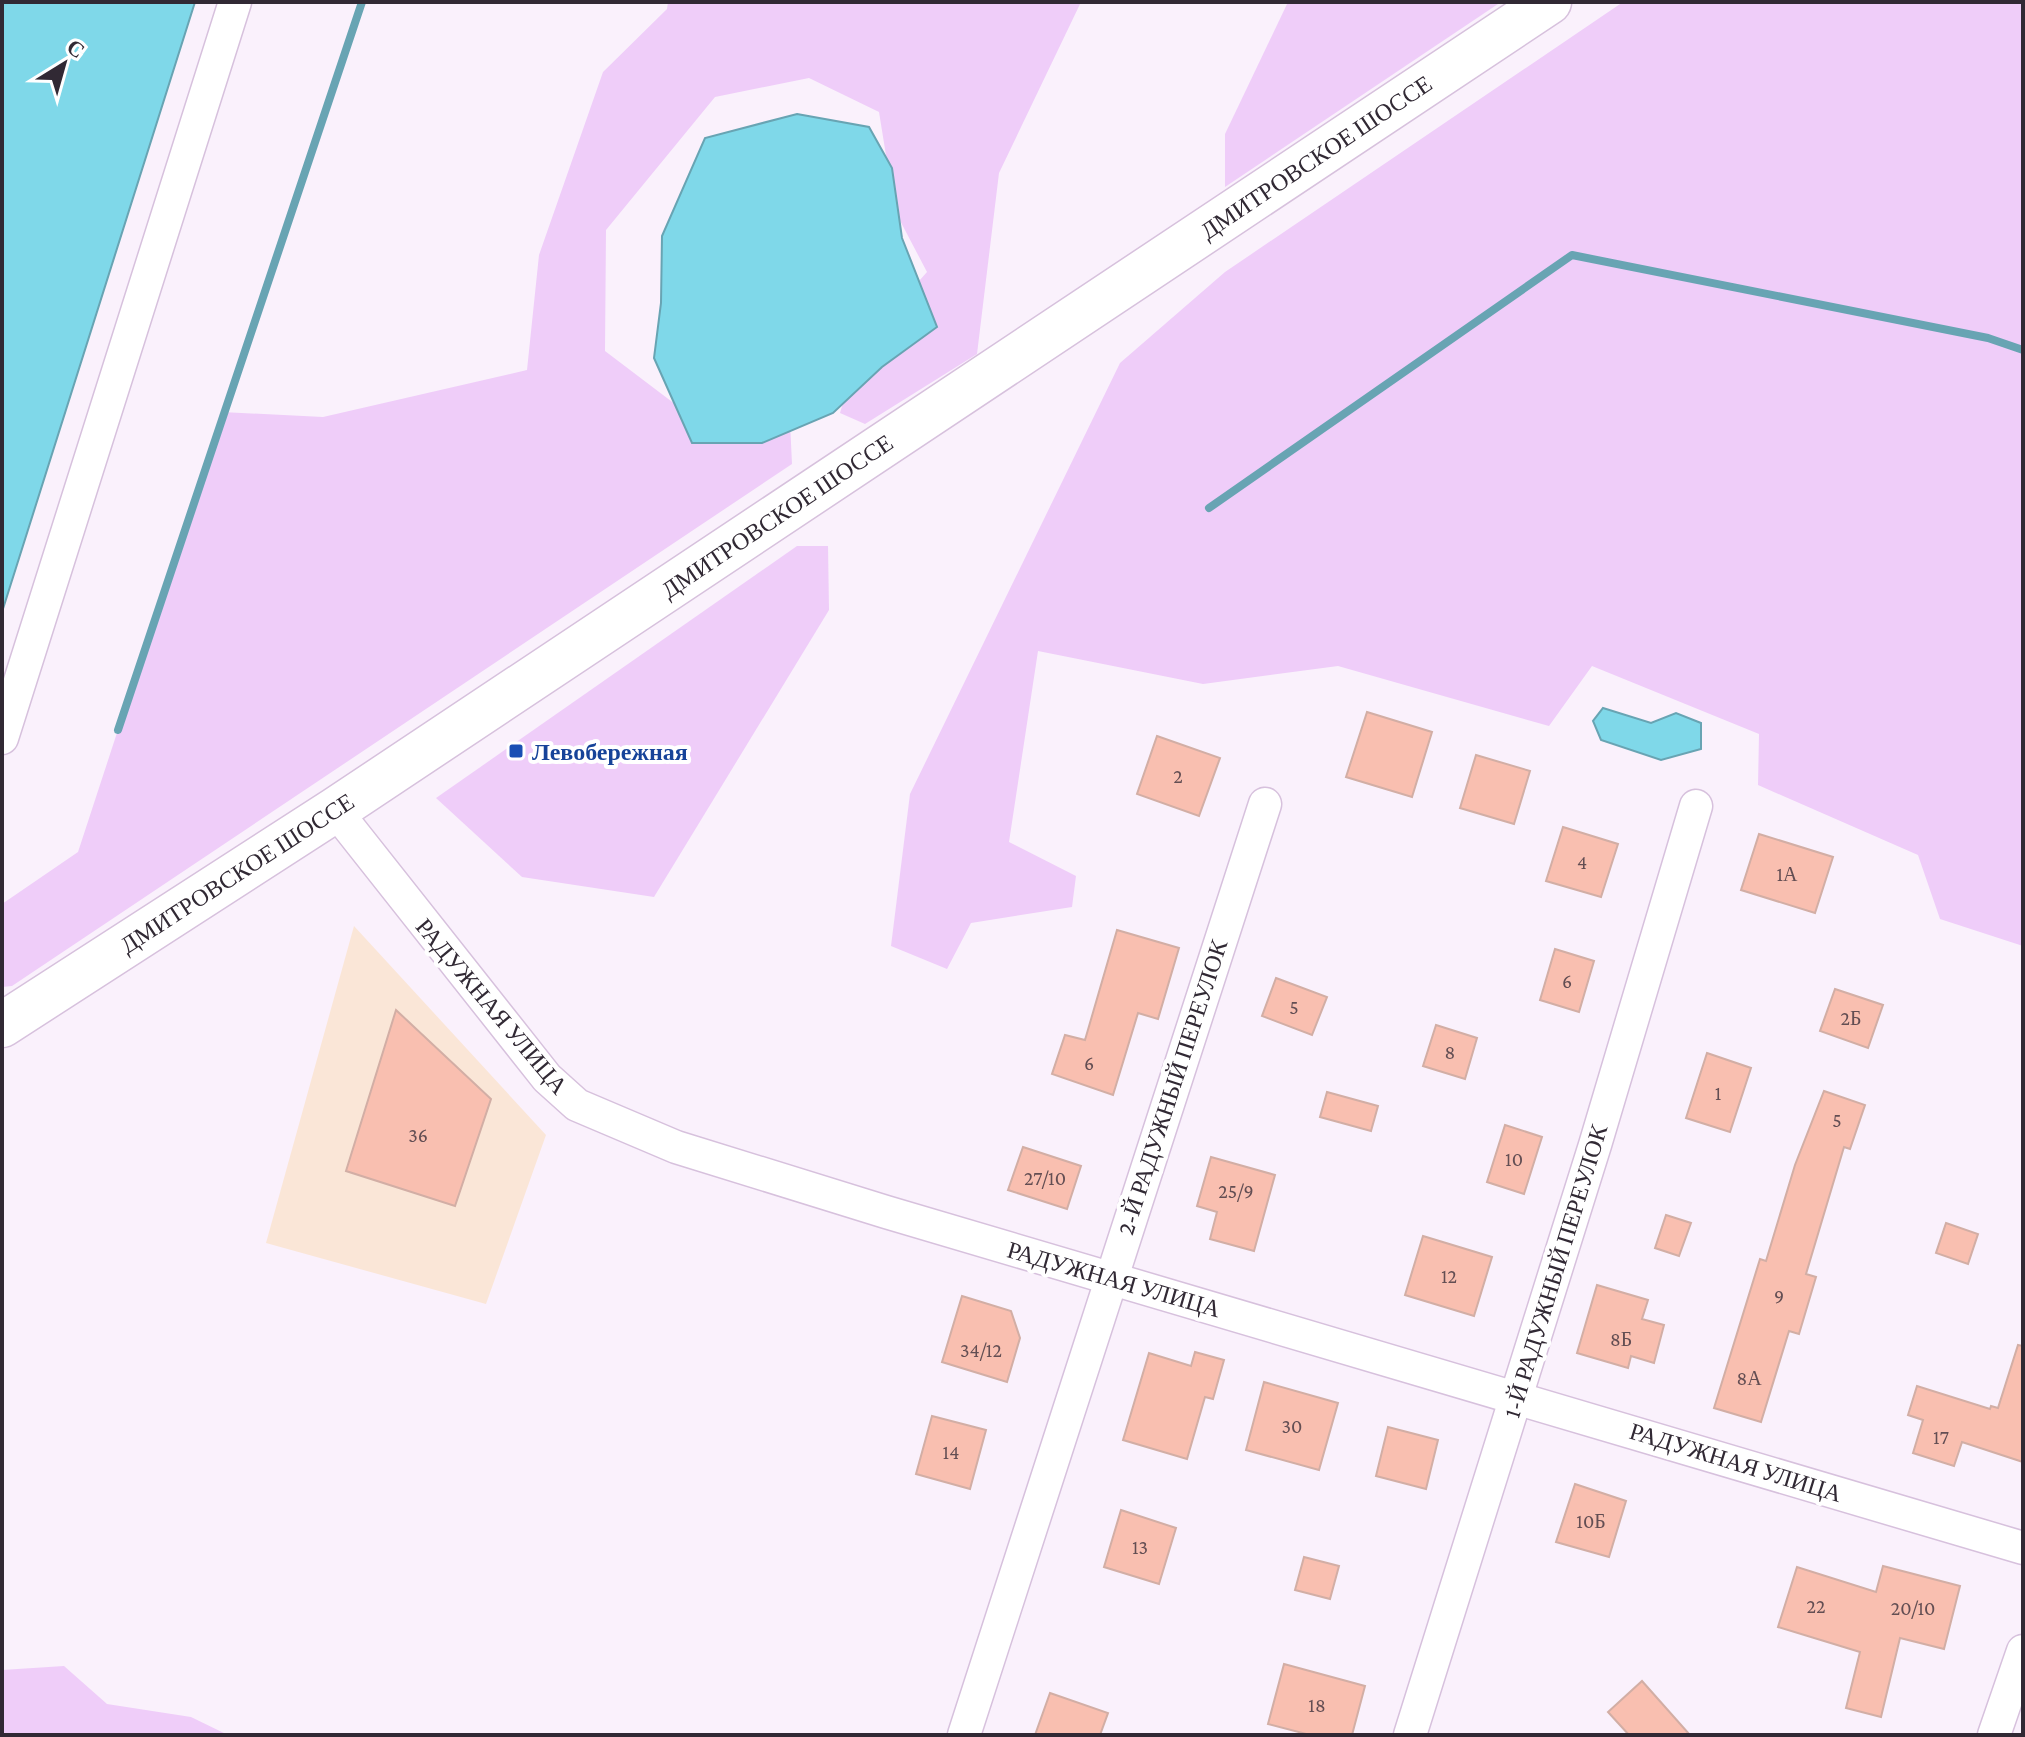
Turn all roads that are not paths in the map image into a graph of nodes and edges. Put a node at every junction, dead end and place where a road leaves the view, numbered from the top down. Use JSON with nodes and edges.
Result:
{"nodes":[{"id":1,"x":235,"y":2,"type":"edge"},
{"id":2,"x":1549,"y":2,"type":"edge"},
{"id":3,"x":2,"y":738,"type":"edge"},
{"id":4,"x":1265,"y":804,"type":"dead end"},
{"id":5,"x":1696,"y":806,"type":"dead end"},
{"id":6,"x":335,"y":810,"type":"junction"},
{"id":7,"x":2,"y":1025,"type":"edge"},
{"id":8,"x":1109,"y":1278,"type":"junction"},
{"id":9,"x":1516,"y":1396,"type":"junction"},
{"id":10,"x":2023,"y":1548,"type":"edge"},
{"id":11,"x":2023,"y":1651,"type":"edge"},
{"id":12,"x":964,"y":1735,"type":"edge"},
{"id":13,"x":1410,"y":1735,"type":"edge"},
{"id":14,"x":1994,"y":1735,"type":"edge"}],
"edges":[{"from":1,"to":3,"type":"street"},
{"from":2,"to":6,"type":"street","name":"ДМИТРОВСКОЕ ШОССЕ"},
{"from":4,"to":8,"type":"street","name":"2-Й РАДУЖНЫЙ ПЕРЕУЛОК"},
{"from":5,"to":9,"type":"street","name":"1-Й РАДУЖНЫЙ ПЕРЕУЛОК"},
{"from":6,"to":7,"type":"street","name":"ДМИТРОВСКОЕ ШОССЕ"},
{"from":6,"to":8,"type":"street","name":"РАДУЖНАЯ УЛИЦА"},
{"from":8,"to":9,"type":"street","name":"РАДУЖНАЯ УЛИЦА"},
{"from":8,"to":12,"type":"street","name":"2-Й РАДУЖНЫЙ ПЕРЕУЛОК"},
{"from":9,"to":10,"type":"street","name":"РАДУЖНАЯ УЛИЦА"},
{"from":9,"to":13,"type":"street","name":"1-Й РАДУЖНЫЙ ПЕРЕУЛОК"},
{"from":11,"to":14,"type":"street"}]}
